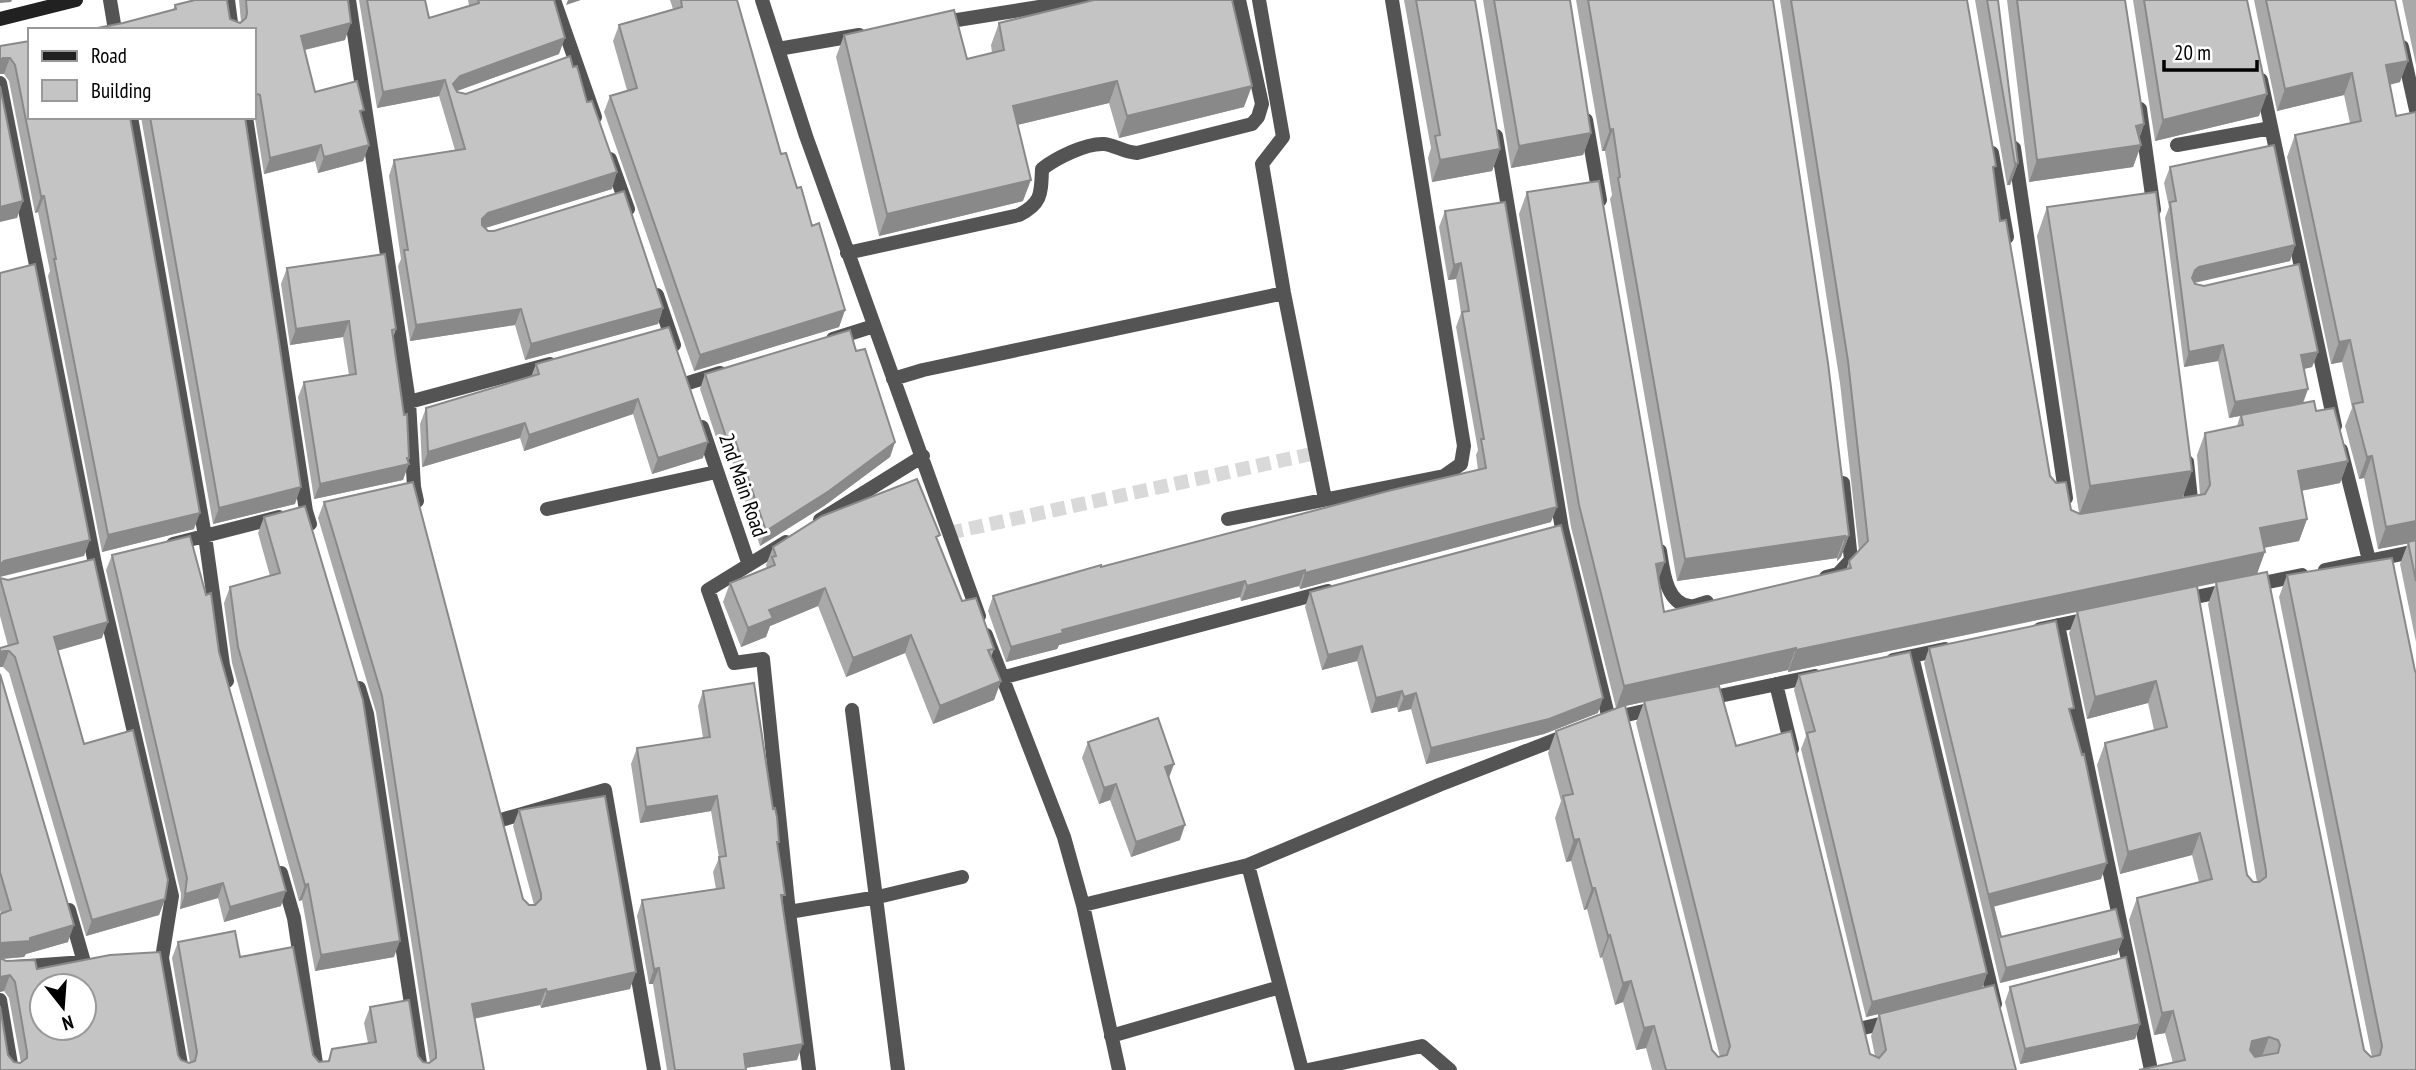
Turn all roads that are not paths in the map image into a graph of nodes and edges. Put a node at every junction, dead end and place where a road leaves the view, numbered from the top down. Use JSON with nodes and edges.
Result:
{"nodes":[{"id":1,"x":76,"y":0,"type":"edge"},
{"id":2,"x":110,"y":0,"type":"edge"},
{"id":3,"x":228,"y":0,"type":"edge"},
{"id":4,"x":349,"y":0,"type":"edge"},
{"id":5,"x":554,"y":0,"type":"edge"},
{"id":6,"x":762,"y":0,"type":"edge"},
{"id":7,"x":1083,"y":0,"type":"edge"},
{"id":8,"x":1239,"y":0,"type":"edge"},
{"id":9,"x":1259,"y":0,"type":"edge"},
{"id":10,"x":1392,"y":0,"type":"edge"},
{"id":11,"x":32,"y":5,"type":"edge"},
{"id":12,"x":0,"y":19,"type":"edge"},
{"id":13,"x":922,"y":25,"type":"edge"},
{"id":14,"x":115,"y":28,"type":"edge"},
{"id":15,"x":232,"y":28,"type":"edge"},
{"id":16,"x":868,"y":34,"type":"edge"},
{"id":17,"x":2400,"y":37,"type":"edge"},
{"id":18,"x":778,"y":49,"type":"junction"},
{"id":19,"x":2258,"y":64,"type":"edge"},
{"id":20,"x":0,"y":83,"type":"edge"},
{"id":21,"x":2138,"y":94,"type":"edge"},
{"id":22,"x":1584,"y":106,"type":"edge"},
{"id":23,"x":2416,"y":110,"type":"edge"},
{"id":24,"x":131,"y":119,"type":"edge"},
{"id":25,"x":246,"y":119,"type":"edge"},
{"id":26,"x":1493,"y":122,"type":"edge"},
{"id":27,"x":2272,"y":128,"type":"junction"},
{"id":28,"x":2011,"y":130,"type":"edge"},
{"id":29,"x":1990,"y":138,"type":"edge"},
{"id":30,"x":2177,"y":145,"type":"dead end"},
{"id":31,"x":1602,"y":214,"type":"edge"},
{"id":32,"x":632,"y":220,"type":"edge"},
{"id":33,"x":2156,"y":227,"type":"edge"},
{"id":34,"x":2009,"y":248,"type":"edge"},
{"id":35,"x":847,"y":253,"type":"junction"},
{"id":36,"x":653,"y":282,"type":"edge"},
{"id":37,"x":1284,"y":293,"type":"junction"},
{"id":38,"x":873,"y":326,"type":"junction"},
{"id":39,"x":820,"y":343,"type":"edge"},
{"id":40,"x":566,"y":360,"type":"edge"},
{"id":41,"x":741,"y":367,"type":"edge"},
{"id":42,"x":893,"y":379,"type":"junction"},
{"id":43,"x":687,"y":383,"type":"junction"},
{"id":44,"x":410,"y":402,"type":"junction"},
{"id":45,"x":2043,"y":441,"type":"edge"},
{"id":46,"x":2186,"y":444,"type":"edge"},
{"id":47,"x":923,"y":456,"type":"junction"},
{"id":48,"x":1840,"y":465,"type":"edge"},
{"id":49,"x":716,"y":472,"type":"junction"},
{"id":50,"x":2052,"y":496,"type":"edge"},
{"id":51,"x":1325,"y":499,"type":"junction"},
{"id":52,"x":313,"y":509,"type":"junction"},
{"id":53,"x":547,"y":509,"type":"dead end"},
{"id":54,"x":2166,"y":512,"type":"edge"},
{"id":55,"x":421,"y":514,"type":"edge"},
{"id":56,"x":2069,"y":514,"type":"edge"},
{"id":57,"x":1228,"y":519,"type":"dead end"},
{"id":58,"x":205,"y":536,"type":"junction"},
{"id":59,"x":314,"y":536,"type":"edge"},
{"id":60,"x":1658,"y":538,"type":"edge"},
{"id":61,"x":156,"y":548,"type":"edge"},
{"id":62,"x":2416,"y":551,"type":"edge"},
{"id":63,"x":2369,"y":560,"type":"junction"},
{"id":64,"x":749,"y":565,"type":"junction"},
{"id":65,"x":1811,"y":580,"type":"edge"},
{"id":66,"x":1349,"y":586,"type":"edge"},
{"id":67,"x":1717,"y":600,"type":"edge"},
{"id":68,"x":2172,"y":601,"type":"edge"},
{"id":69,"x":2108,"y":615,"type":"edge"},
{"id":70,"x":2058,"y":625,"type":"junction"},
{"id":71,"x":2031,"y":631,"type":"edge"},
{"id":72,"x":1965,"y":645,"type":"edge"},
{"id":73,"x":1912,"y":656,"type":"junction"},
{"id":74,"x":1885,"y":661,"type":"edge"},
{"id":75,"x":1831,"y":673,"type":"edge"},
{"id":76,"x":355,"y":676,"type":"edge"},
{"id":77,"x":1001,"y":678,"type":"junction"},
{"id":78,"x":1776,"y":684,"type":"junction"},
{"id":79,"x":230,"y":692,"type":"edge"},
{"id":80,"x":852,"y":710,"type":"dead end"},
{"id":81,"x":1608,"y":723,"type":"junction"},
{"id":82,"x":1795,"y":763,"type":"edge"},
{"id":83,"x":501,"y":820,"type":"edge"},
{"id":84,"x":279,"y":865,"type":"edge"},
{"id":85,"x":1248,"y":865,"type":"junction"},
{"id":86,"x":962,"y":877,"type":"dead end"},
{"id":87,"x":65,"y":897,"type":"edge"},
{"id":88,"x":878,"y":897,"type":"junction"},
{"id":89,"x":1083,"y":905,"type":"junction"},
{"id":90,"x":789,"y":912,"type":"junction"},
{"id":91,"x":0,"y":968,"type":"edge"},
{"id":92,"x":1280,"y":987,"type":"junction"},
{"id":93,"x":0,"y":1000,"type":"edge"},
{"id":94,"x":1913,"y":1016,"type":"edge"},
{"id":95,"x":1999,"y":1020,"type":"edge"},
{"id":96,"x":1859,"y":1029,"type":"edge"},
{"id":97,"x":1111,"y":1036,"type":"junction"},
{"id":98,"x":12,"y":1070,"type":"edge"},
{"id":99,"x":182,"y":1070,"type":"edge"},
{"id":100,"x":317,"y":1070,"type":"edge"},
{"id":101,"x":421,"y":1070,"type":"edge"},
{"id":102,"x":654,"y":1070,"type":"edge"},
{"id":103,"x":809,"y":1070,"type":"edge"},
{"id":104,"x":898,"y":1070,"type":"edge"},
{"id":105,"x":1119,"y":1070,"type":"edge"},
{"id":106,"x":1301,"y":1070,"type":"edge"},
{"id":107,"x":1308,"y":1070,"type":"edge"},
{"id":108,"x":1450,"y":1070,"type":"edge"},
{"id":109,"x":2151,"y":1070,"type":"edge"}],
"edges":[{"from":1,"to":11,"type":"main road"},
{"from":2,"to":14,"type":"street"},
{"from":3,"to":15,"type":"street"},
{"from":4,"to":44,"type":"street"},
{"from":5,"to":32,"type":"street"},
{"from":6,"to":18,"type":"street"},
{"from":7,"to":13,"type":"street"},
{"from":8,"to":35,"type":"street"},
{"from":9,"to":37,"type":"street"},
{"from":10,"to":51,"type":"street"},
{"from":11,"to":12,"type":"main road"},
{"from":16,"to":18,"type":"street"},
{"from":17,"to":23,"type":"street"},
{"from":18,"to":35,"type":"street"},
{"from":19,"to":27,"type":"street"},
{"from":20,"to":99,"type":"street"},
{"from":21,"to":33,"type":"street"},
{"from":22,"to":31,"type":"street"},
{"from":24,"to":58,"type":"street"},
{"from":25,"to":52,"type":"street"},
{"from":26,"to":81,"type":"street"},
{"from":27,"to":30,"type":"street"},
{"from":27,"to":63,"type":"street"},
{"from":28,"to":56,"type":"street"},
{"from":29,"to":34,"type":"street"},
{"from":35,"to":38,"type":"street"},
{"from":36,"to":43,"type":"street","name":"2nd Main Road"},
{"from":37,"to":42,"type":"street"},
{"from":37,"to":51,"type":"street"},
{"from":38,"to":39,"type":"street"},
{"from":38,"to":42,"type":"street"},
{"from":40,"to":44,"type":"street"},
{"from":41,"to":43,"type":"street"},
{"from":42,"to":47,"type":"street"},
{"from":43,"to":49,"type":"street","name":"2nd Main Road"},
{"from":44,"to":55,"type":"street"},
{"from":45,"to":50,"type":"street"},
{"from":46,"to":54,"type":"street"},
{"from":47,"to":64,"type":"street"},
{"from":47,"to":77,"type":"street"},
{"from":48,"to":65,"type":"street"},
{"from":49,"to":53,"type":"street"},
{"from":49,"to":64,"type":"street","name":"2nd Main Road"},
{"from":51,"to":57,"type":"street"},
{"from":52,"to":58,"type":"street"},
{"from":52,"to":59,"type":"street"},
{"from":58,"to":61,"type":"street"},
{"from":58,"to":79,"type":"street"},
{"from":60,"to":67,"type":"street"},
{"from":62,"to":63,"type":"street"},
{"from":63,"to":68,"type":"street"},
{"from":64,"to":90,"type":"street","name":"2nd Main Road"},
{"from":66,"to":77,"type":"street"},
{"from":69,"to":70,"type":"street"},
{"from":70,"to":71,"type":"street"},
{"from":70,"to":109,"type":"street"},
{"from":72,"to":73,"type":"street"},
{"from":73,"to":74,"type":"street"},
{"from":73,"to":95,"type":"street"},
{"from":75,"to":78,"type":"street"},
{"from":76,"to":101,"type":"street"},
{"from":77,"to":89,"type":"street"},
{"from":78,"to":81,"type":"street"},
{"from":78,"to":82,"type":"street"},
{"from":80,"to":88,"type":"street"},
{"from":81,"to":85,"type":"street"},
{"from":83,"to":102,"type":"street"},
{"from":84,"to":100,"type":"street"},
{"from":85,"to":89,"type":"street"},
{"from":85,"to":92,"type":"street"},
{"from":86,"to":88,"type":"street"},
{"from":87,"to":91,"type":"street"},
{"from":88,"to":90,"type":"street"},
{"from":88,"to":104,"type":"street"},
{"from":89,"to":97,"type":"street"},
{"from":90,"to":103,"type":"street","name":"2nd Main Road"},
{"from":92,"to":97,"type":"street"},
{"from":92,"to":106,"type":"street"},
{"from":93,"to":98,"type":"street"},
{"from":94,"to":96,"type":"street"},
{"from":97,"to":105,"type":"street"},
{"from":107,"to":108,"type":"street"}]}
